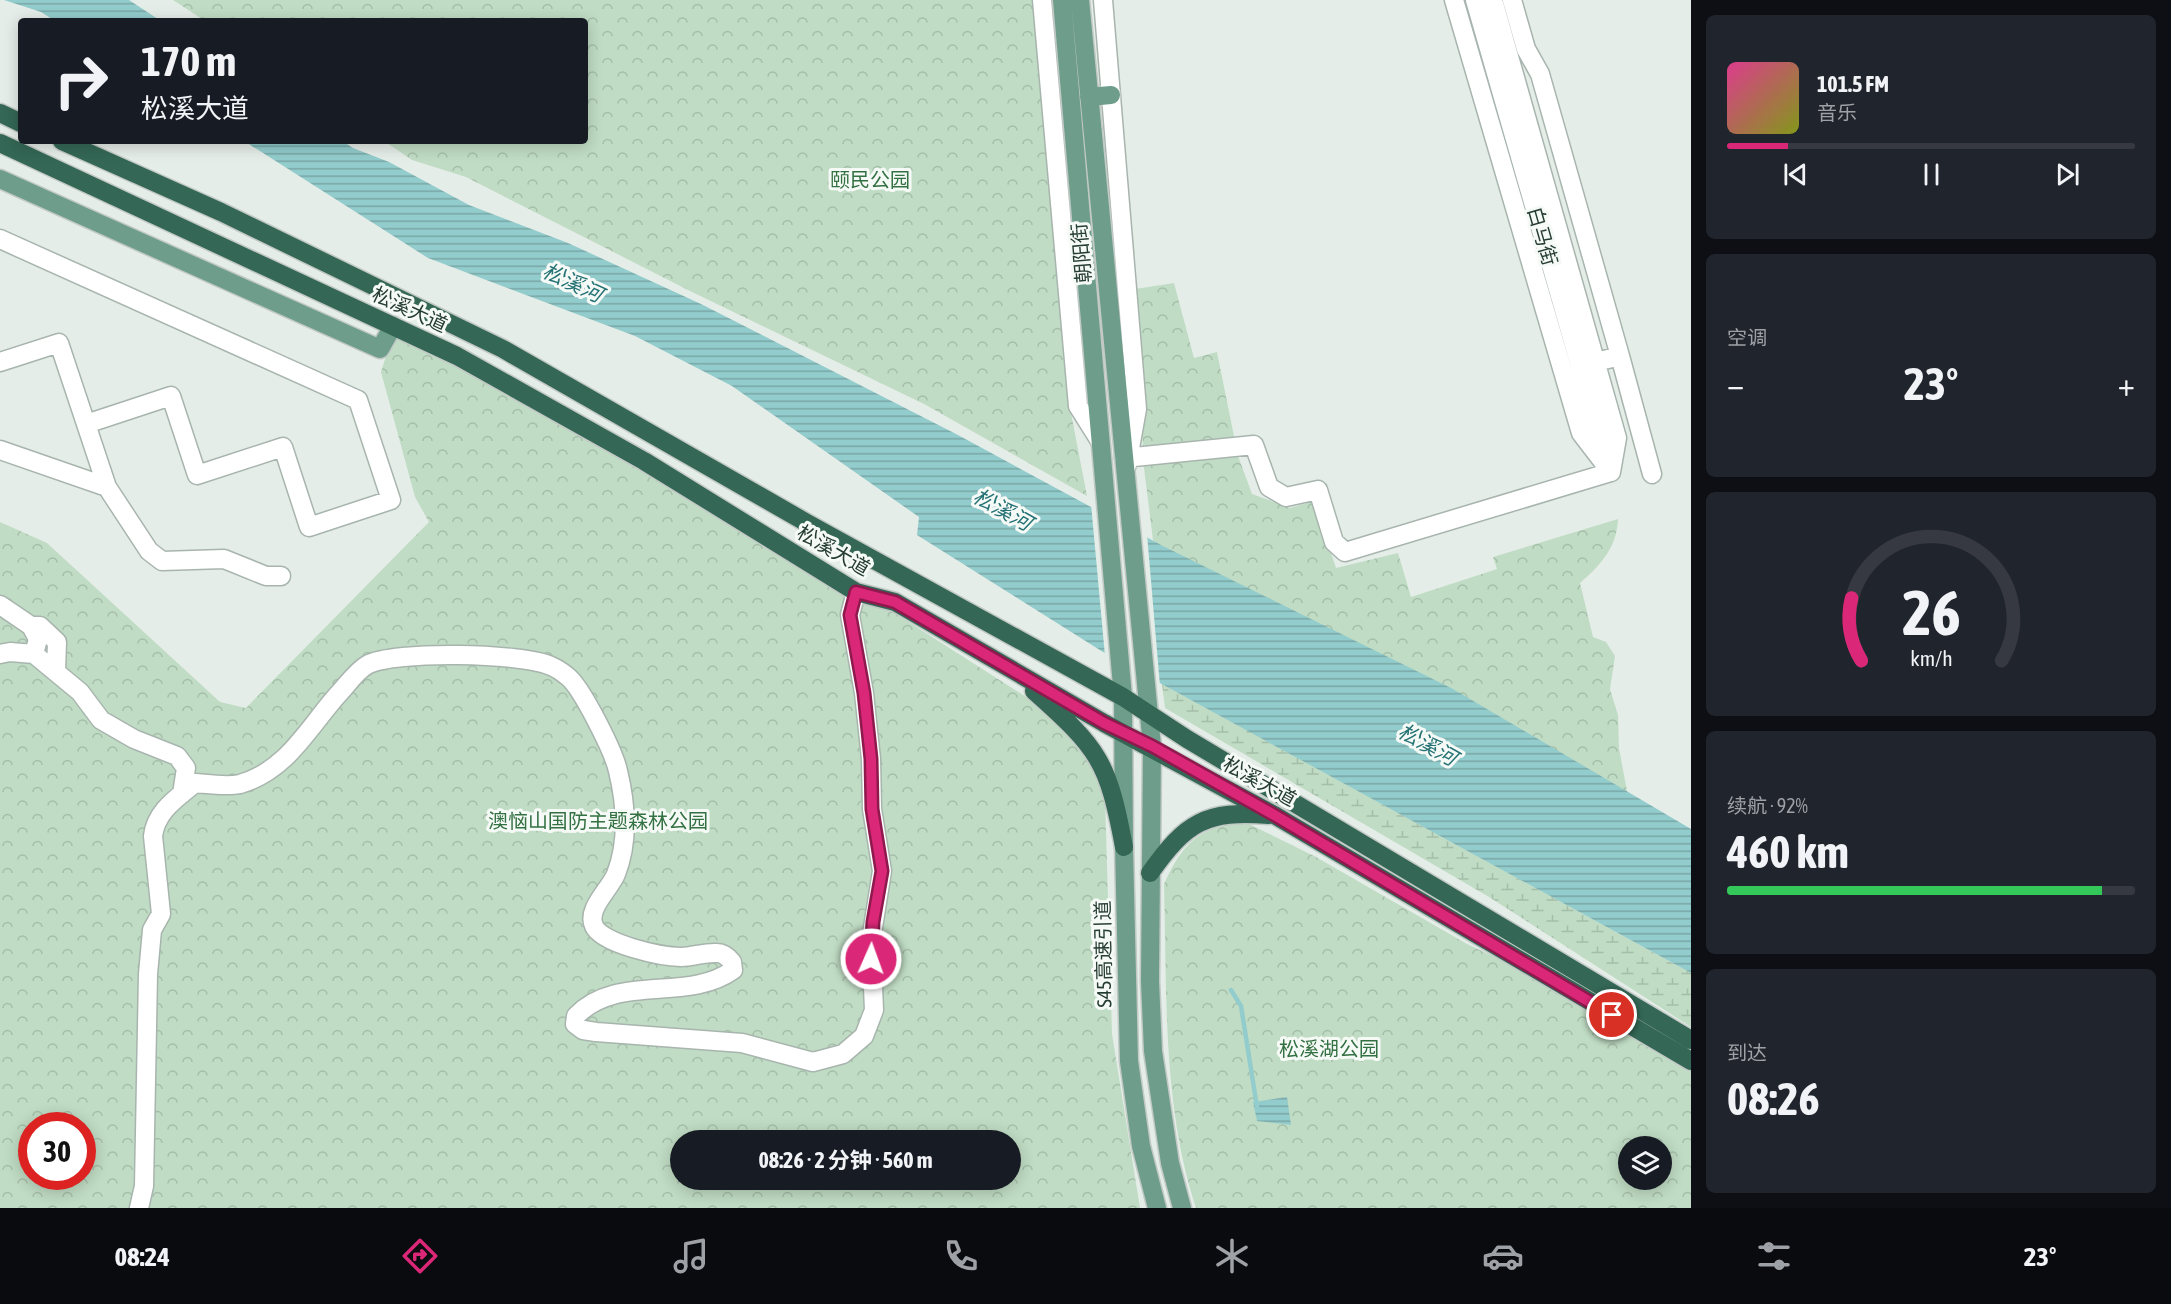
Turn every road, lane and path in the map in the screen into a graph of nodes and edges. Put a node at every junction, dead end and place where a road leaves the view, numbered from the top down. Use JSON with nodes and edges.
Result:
{"nodes":[{"id":1,"x":1042,"y":0,"type":"edge"},
{"id":2,"x":1062,"y":0,"type":"edge"},
{"id":3,"x":1080,"y":0,"type":"edge"},
{"id":4,"x":1103,"y":0,"type":"edge"},
{"id":5,"x":1454,"y":0,"type":"edge"},
{"id":6,"x":1475,"y":0,"type":"edge"},
{"id":7,"x":1493,"y":0,"type":"edge"},
{"id":8,"x":1512,"y":0,"type":"edge"},
{"id":9,"x":1111,"y":95,"type":"junction"},
{"id":10,"x":1089,"y":98,"type":"junction"},
{"id":11,"x":0,"y":113,"type":"edge"},
{"id":12,"x":18,"y":122,"type":"edge"},
{"id":13,"x":0,"y":143,"type":"edge"},
{"id":14,"x":69,"y":144,"type":"edge"},
{"id":15,"x":0,"y":179,"type":"edge"},
{"id":16,"x":0,"y":239,"type":"edge"},
{"id":17,"x":1104,"y":253,"type":"junction"},
{"id":18,"x":1084,"y":255,"type":"junction"},
{"id":19,"x":393,"y":326,"type":"junction"},
{"id":20,"x":1620,"y":356,"type":"junction"},
{"id":21,"x":0,"y":362,"type":"edge"},
{"id":22,"x":1596,"y":362,"type":"junction"},
{"id":23,"x":86,"y":424,"type":"junction"},
{"id":24,"x":1100,"y":441,"type":"junction"},
{"id":25,"x":0,"y":450,"type":"edge"},
{"id":26,"x":1126,"y":464,"type":"junction"},
{"id":27,"x":1611,"y":472,"type":"junction"},
{"id":28,"x":1652,"y":474,"type":"dead end"},
{"id":29,"x":107,"y":487,"type":"junction"},
{"id":30,"x":281,"y":576,"type":"dead end"},
{"id":31,"x":856,"y":592,"type":"junction"},
{"id":32,"x":0,"y":604,"type":"edge"},
{"id":33,"x":31,"y":626,"type":"junction"},
{"id":34,"x":0,"y":654,"type":"edge"},
{"id":35,"x":34,"y":654,"type":"junction"},
{"id":36,"x":1003,"y":664,"type":"junction"},
{"id":37,"x":56,"y":671,"type":"junction"},
{"id":38,"x":1121,"y":671,"type":"joint"},
{"id":39,"x":1123,"y":697,"type":"junction"},
{"id":40,"x":1150,"y":714,"type":"junction"},
{"id":41,"x":1122,"y":733,"type":"junction"},
{"id":42,"x":1152,"y":746,"type":"junction"},
{"id":43,"x":182,"y":794,"type":"junction"},
{"id":44,"x":1276,"y":816,"type":"junction"},
{"id":45,"x":1124,"y":847,"type":"junction"},
{"id":46,"x":1150,"y":873,"type":"junction"},
{"id":47,"x":1691,"y":1040,"type":"edge"},
{"id":48,"x":1691,"y":1061,"type":"edge"},
{"id":49,"x":139,"y":1208,"type":"edge"},
{"id":50,"x":1157,"y":1208,"type":"edge"},
{"id":51,"x":1182,"y":1208,"type":"edge"}],
"edges":[{"from":1,"to":24,"type":"street"},
{"from":2,"to":18,"type":"main road","name":"朝阳街"},
{"from":3,"to":10,"type":"main road","name":"朝阳街"},
{"from":4,"to":9,"type":"street"},
{"from":5,"to":27,"type":"street"},
{"from":6,"to":27,"type":"street","name":"白马街"},
{"from":7,"to":22,"type":"street","name":"白马街"},
{"from":8,"to":20,"type":"street"},
{"from":9,"to":10,"type":"main road"},
{"from":9,"to":26,"type":"street"},
{"from":10,"to":17,"type":"main road","name":"朝阳街"},
{"from":11,"to":12,"type":"highway"},
{"from":13,"to":19,"type":"highway","name":"松溪大道"},
{"from":14,"to":39,"type":"highway","name":"松溪大道"},
{"from":15,"to":19,"type":"main road"},
{"from":16,"to":23,"type":"street"},
{"from":17,"to":18,"type":"main road"},
{"from":17,"to":26,"type":"main road","name":"朝阳街"},
{"from":18,"to":24,"type":"main road","name":"朝阳街"},
{"from":19,"to":31,"type":"highway","name":"松溪大道"},
{"from":20,"to":22,"type":"street"},
{"from":20,"to":28,"type":"street"},
{"from":21,"to":23,"type":"street"},
{"from":22,"to":27,"type":"street","name":"白马街"},
{"from":23,"to":29,"type":"street"},
{"from":24,"to":38,"type":"main road","name":"朝阳街"},
{"from":25,"to":29,"type":"street"},
{"from":26,"to":27,"type":"street"},
{"from":26,"to":40,"type":"main road","name":"朝阳街"},
{"from":29,"to":30,"type":"street"},
{"from":31,"to":36,"type":"highway","name":"松溪大道"},
{"from":31,"to":43,"type":"street"},
{"from":32,"to":33,"type":"street"},
{"from":33,"to":35,"type":"street"},
{"from":33,"to":37,"type":"street"},
{"from":34,"to":35,"type":"street"},
{"from":35,"to":37,"type":"street"},
{"from":36,"to":41,"type":"highway","name":"松溪大道"},
{"from":36,"to":45,"type":"highway"},
{"from":37,"to":43,"type":"street"},
{"from":38,"to":39,"type":"main road","name":"S45高速引道"},
{"from":39,"to":40,"type":"highway","name":"松溪大道"},
{"from":39,"to":41,"type":"main road","name":"S45高速引道"},
{"from":40,"to":42,"type":"main road"},
{"from":40,"to":47,"type":"highway","name":"松溪大道"},
{"from":41,"to":42,"type":"highway","name":"松溪大道"},
{"from":41,"to":45,"type":"main road","name":"S45高速引道"},
{"from":42,"to":44,"type":"highway","name":"松溪大道"},
{"from":42,"to":46,"type":"main road"},
{"from":43,"to":49,"type":"street"},
{"from":44,"to":46,"type":"highway"},
{"from":44,"to":48,"type":"highway","name":"松溪大道"},
{"from":45,"to":50,"type":"main road","name":"S45高速引道"},
{"from":46,"to":51,"type":"main road"}]}
